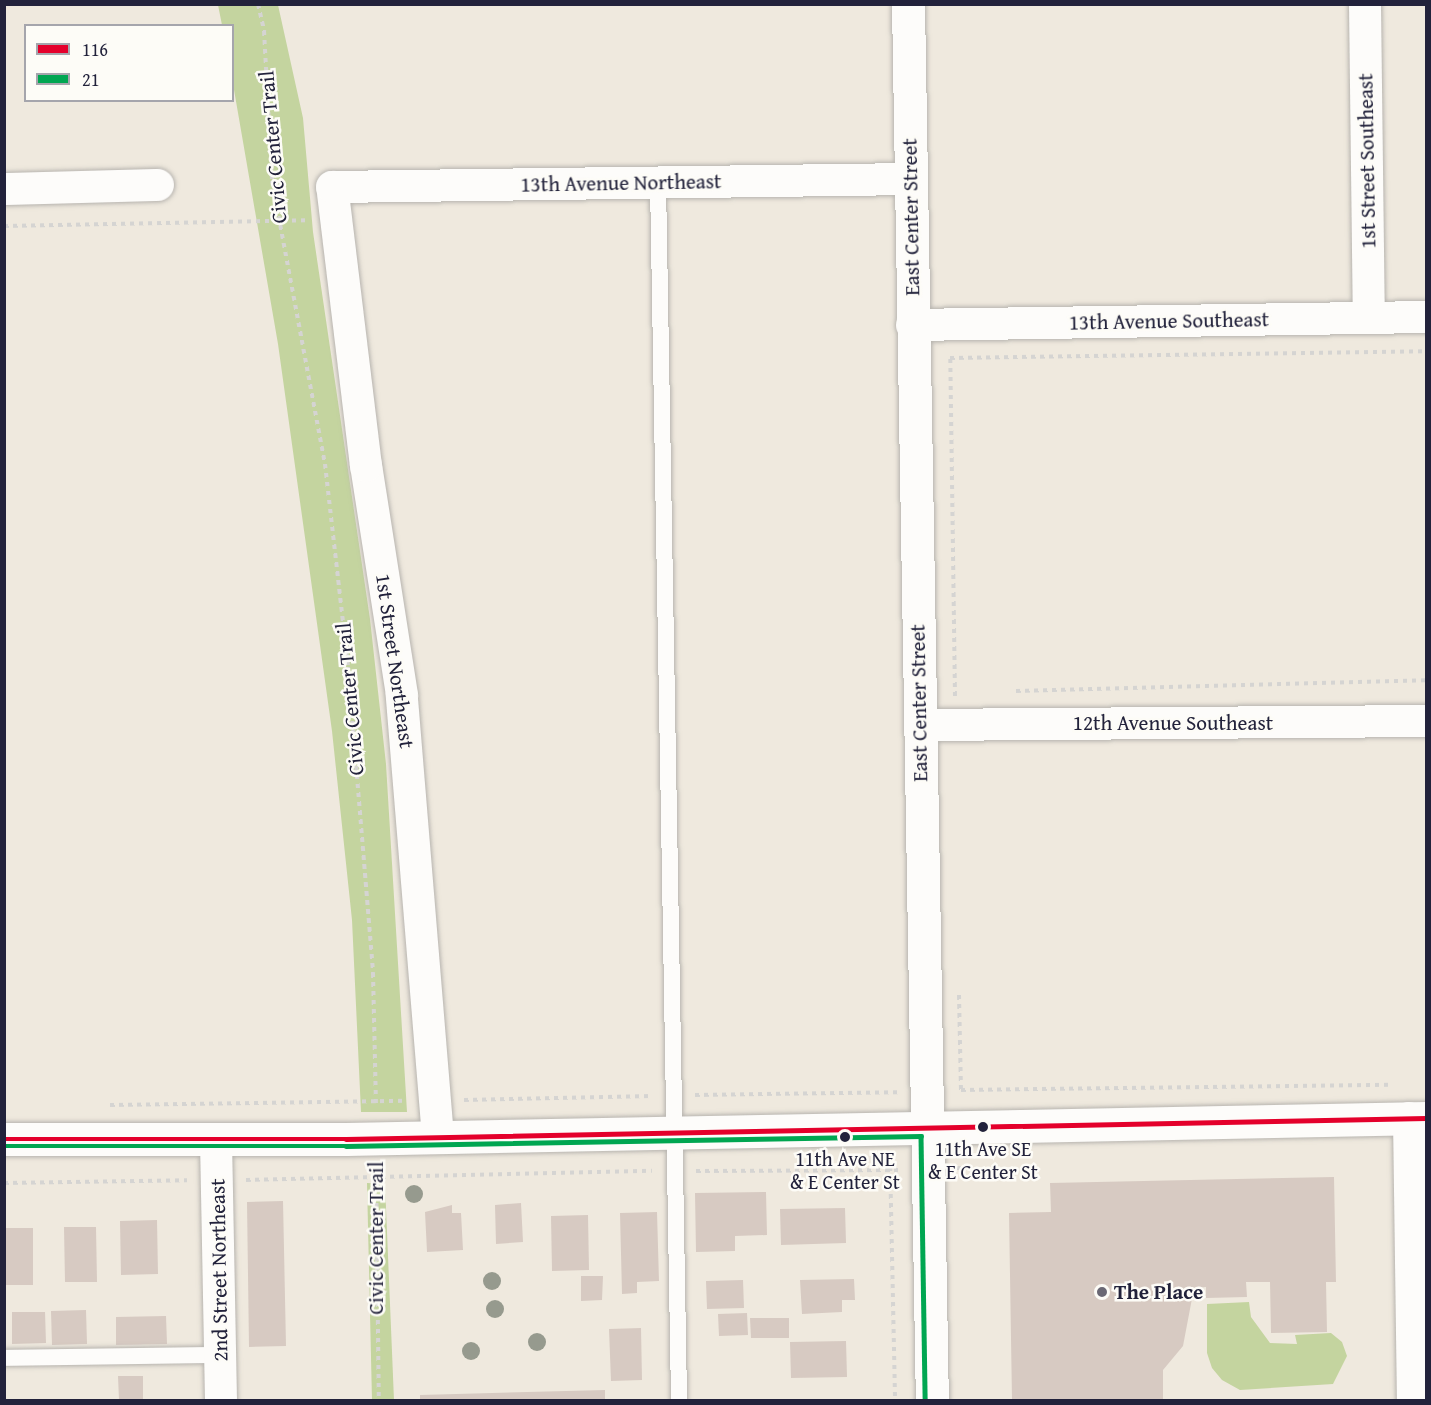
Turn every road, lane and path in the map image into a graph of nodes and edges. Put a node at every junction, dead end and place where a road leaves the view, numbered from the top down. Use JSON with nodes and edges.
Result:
{"nodes":[{"id":1,"x":258,"y":4,"type":"edge"},
{"id":2,"x":908,"y":4,"type":"edge"},
{"id":3,"x":1365,"y":4,"type":"edge"},
{"id":4,"x":910,"y":179,"type":"junction"},
{"id":5,"x":658,"y":182,"type":"junction"},
{"id":6,"x":158,"y":186,"type":"dead end"},
{"id":7,"x":332,"y":187,"type":"joint"},
{"id":8,"x":4,"y":189,"type":"edge"},
{"id":9,"x":278,"y":222,"type":"junction"},
{"id":10,"x":4,"y":226,"type":"edge"},
{"id":11,"x":1369,"y":317,"type":"junction"},
{"id":12,"x":1426,"y":317,"type":"edge"},
{"id":13,"x":912,"y":325,"type":"junction"},
{"id":14,"x":1426,"y":351,"type":"edge"},
{"id":15,"x":1426,"y":680,"type":"edge"},
{"id":16,"x":1014,"y":691,"type":"dead end"},
{"id":17,"x":967,"y":692,"type":"dead end"},
{"id":18,"x":1426,"y":721,"type":"edge"},
{"id":19,"x":920,"y":724,"type":"junction"},
{"id":20,"x":959,"y":983,"type":"dead end"},
{"id":21,"x":1403,"y":1084,"type":"dead end"},
{"id":22,"x":889,"y":1092,"type":"dead end"},
{"id":23,"x":675,"y":1096,"type":"junction"},
{"id":24,"x":435,"y":1101,"type":"junction"},
{"id":25,"x":376,"y":1102,"type":"junction"},
{"id":26,"x":217,"y":1105,"type":"dead end"},
{"id":27,"x":1418,"y":1118,"type":"edge"},
{"id":28,"x":928,"y":1128,"type":"junction"},
{"id":29,"x":676,"y":1133,"type":"junction"},
{"id":30,"x":438,"y":1137,"type":"junction"},
{"id":31,"x":376,"y":1138,"type":"junction"},
{"id":32,"x":4,"y":1139,"type":"edge"},
{"id":33,"x":216,"y":1140,"type":"junction"},
{"id":34,"x":677,"y":1171,"type":"junction"},
{"id":35,"x":375,"y":1177,"type":"junction"},
{"id":36,"x":217,"y":1180,"type":"junction"},
{"id":37,"x":4,"y":1183,"type":"edge"},
{"id":38,"x":220,"y":1355,"type":"junction"},
{"id":39,"x":4,"y":1358,"type":"edge"},
{"id":40,"x":221,"y":1401,"type":"edge"},
{"id":41,"x":379,"y":1401,"type":"edge"},
{"id":42,"x":679,"y":1401,"type":"edge"},
{"id":43,"x":895,"y":1401,"type":"edge"},
{"id":44,"x":932,"y":1401,"type":"edge"},
{"id":45,"x":1413,"y":1401,"type":"edge"}],
"edges":[{"from":1,"to":9,"type":"path","name":"Civic Center Trail"},
{"from":2,"to":4,"type":"main road","name":"East Center Street"},
{"from":3,"to":11,"type":"street","name":"1st Street Southeast"},
{"from":4,"to":5,"type":"street","name":"13th Avenue Northeast"},
{"from":4,"to":13,"type":"main road","name":"East Center Street"},
{"from":5,"to":7,"type":"street","name":"13th Avenue Northeast"},
{"from":5,"to":23,"type":"lane"},
{"from":6,"to":8,"type":"street"},
{"from":7,"to":24,"type":"street","name":"1st Street Northeast"},
{"from":9,"to":10,"type":"path"},
{"from":9,"to":25,"type":"path","name":"Civic Center Trail"},
{"from":11,"to":12,"type":"street","name":"13th Avenue Southeast"},
{"from":11,"to":13,"type":"street","name":"13th Avenue Southeast"},
{"from":13,"to":19,"type":"main road","name":"East Center Street"},
{"from":14,"to":17,"type":"path"},
{"from":15,"to":16,"type":"path"},
{"from":18,"to":19,"type":"street","name":"12th Avenue Southeast"},
{"from":19,"to":28,"type":"main road","name":"East Center Street"},
{"from":20,"to":21,"type":"path"},
{"from":22,"to":23,"type":"path"},
{"from":23,"to":24,"type":"path"},
{"from":23,"to":29,"type":"lane"},
{"from":24,"to":25,"type":"path"},
{"from":24,"to":30,"type":"street","name":"1st Street Northeast"},
{"from":25,"to":26,"type":"path"},
{"from":25,"to":31,"type":"path","name":"Civic Center Trail"},
{"from":27,"to":28,"type":"main road"},
{"from":27,"to":45,"type":"street"},
{"from":28,"to":29,"type":"main road"},
{"from":28,"to":44,"type":"main road","name":"East Center Street"},
{"from":29,"to":30,"type":"main road"},
{"from":29,"to":34,"type":"lane"},
{"from":30,"to":31,"type":"main road"},
{"from":31,"to":33,"type":"main road"},
{"from":31,"to":35,"type":"path","name":"Civic Center Trail"},
{"from":32,"to":33,"type":"main road"},
{"from":33,"to":36,"type":"street","name":"2nd Street Northeast"},
{"from":34,"to":35,"type":"path"},
{"from":34,"to":42,"type":"lane"},
{"from":34,"to":43,"type":"path"},
{"from":35,"to":36,"type":"path"},
{"from":35,"to":41,"type":"path","name":"Civic Center Trail"},
{"from":36,"to":37,"type":"path"},
{"from":36,"to":38,"type":"street","name":"2nd Street Northeast"},
{"from":38,"to":39,"type":"lane"},
{"from":38,"to":40,"type":"street","name":"2nd Street Northeast"}]}
